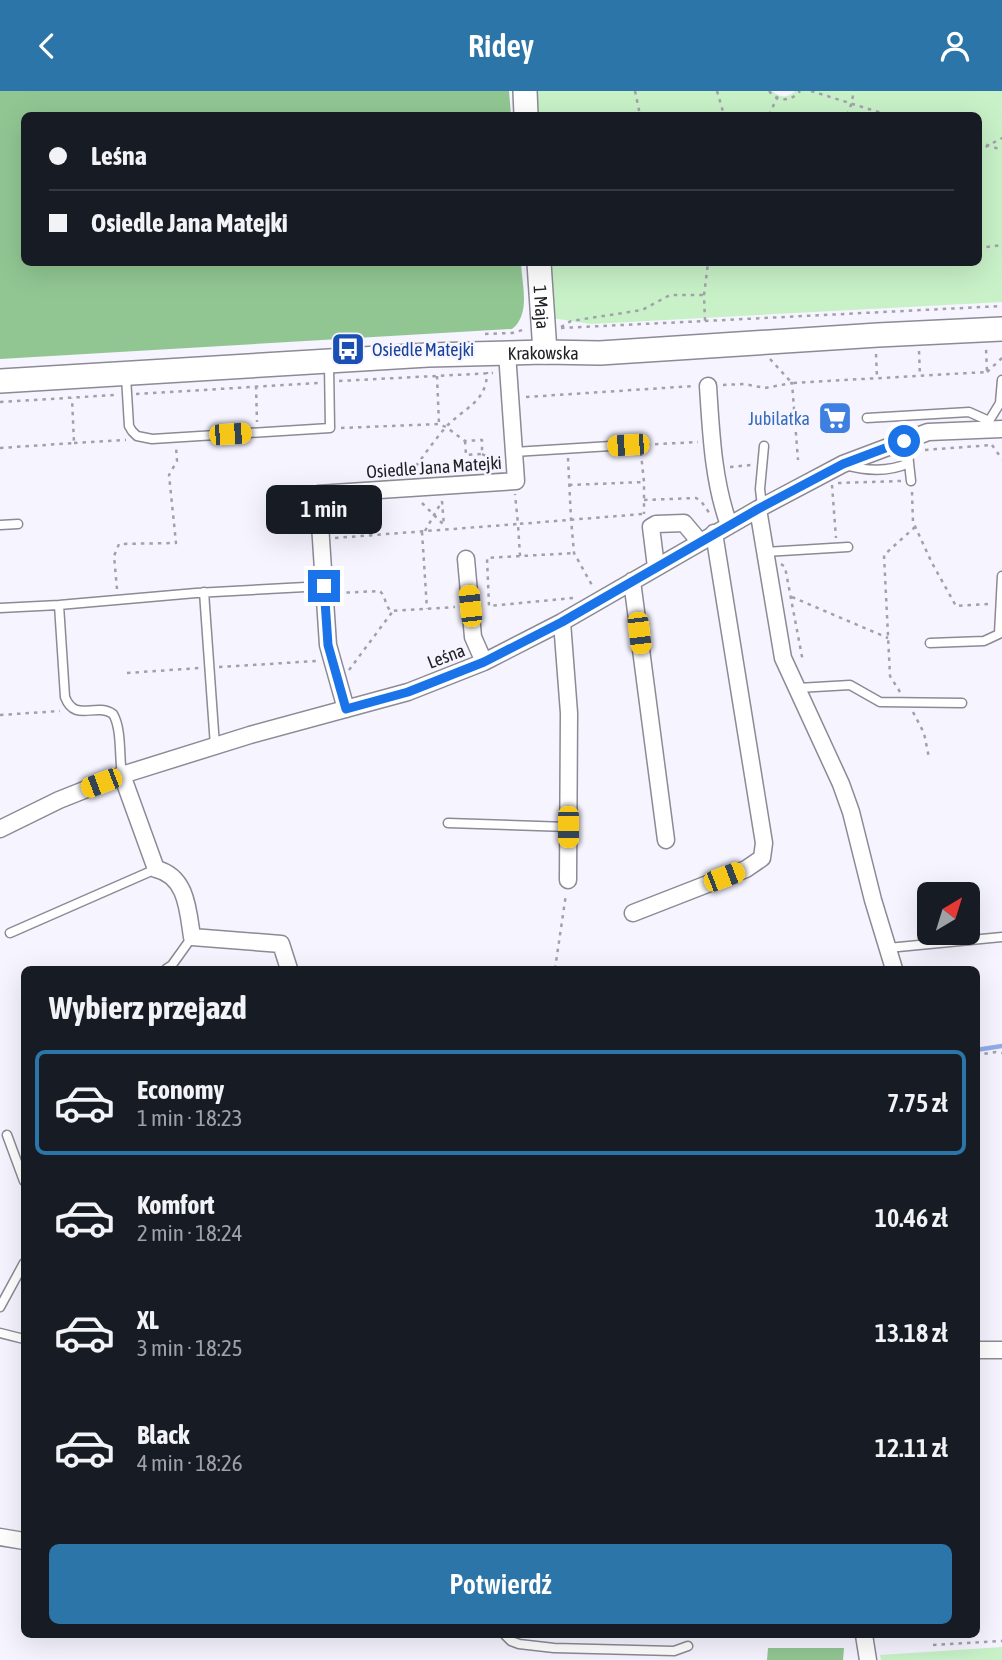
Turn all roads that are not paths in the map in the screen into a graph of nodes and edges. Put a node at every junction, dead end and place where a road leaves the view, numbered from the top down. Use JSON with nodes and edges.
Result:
{"nodes":[{"id":1,"x":525,"y":91,"type":"edge"},
{"id":2,"x":526,"y":112,"type":"edge"},
{"id":3,"x":540,"y":266,"type":"edge"},
{"id":4,"x":1002,"y":329,"type":"edge"},
{"id":5,"x":545,"y":352,"type":"junction"},
{"id":6,"x":507,"y":353,"type":"junction"},
{"id":7,"x":329,"y":372,"type":"junction"},
{"id":8,"x":1002,"y":380,"type":"edge"},
{"id":9,"x":0,"y":381,"type":"edge"},
{"id":10,"x":126,"y":384,"type":"junction"},
{"id":11,"x":708,"y":386,"type":"road end"},
{"id":12,"x":867,"y":418,"type":"dead end"},
{"id":13,"x":993,"y":431,"type":"edge"},
{"id":14,"x":628,"y":445,"type":"road end"},
{"id":15,"x":764,"y":446,"type":"dead end"},
{"id":16,"x":906,"y":446,"type":"junction"},
{"id":17,"x":514,"y":453,"type":"junction"},
{"id":18,"x":909,"y":463,"type":"junction"},
{"id":19,"x":843,"y":464,"type":"junction"},
{"id":20,"x":911,"y":481,"type":"road end"},
{"id":21,"x":760,"y":507,"type":"junction"},
{"id":22,"x":18,"y":524,"type":"dead end"},
{"id":23,"x":0,"y":525,"type":"edge"},
{"id":24,"x":721,"y":529,"type":"junction"},
{"id":25,"x":700,"y":542,"type":"junction"},
{"id":26,"x":848,"y":547,"type":"dead end"},
{"id":27,"x":765,"y":552,"type":"junction"},
{"id":28,"x":466,"y":559,"type":"dead end"},
{"id":29,"x":656,"y":567,"type":"junction"},
{"id":30,"x":1002,"y":576,"type":"edge"},
{"id":31,"x":632,"y":581,"type":"junction"},
{"id":32,"x":324,"y":590,"type":"junction"},
{"id":33,"x":204,"y":592,"type":"junction"},
{"id":34,"x":59,"y":605,"type":"junction"},
{"id":35,"x":0,"y":608,"type":"edge"},
{"id":36,"x":562,"y":622,"type":"junction"},
{"id":37,"x":930,"y":643,"type":"dead end"},
{"id":38,"x":484,"y":662,"type":"junction"},
{"id":39,"x":798,"y":688,"type":"junction"},
{"id":40,"x":962,"y":703,"type":"dead end"},
{"id":41,"x":346,"y":709,"type":"junction"},
{"id":42,"x":215,"y":746,"type":"junction"},
{"id":43,"x":122,"y":775,"type":"junction"},
{"id":44,"x":448,"y":823,"type":"dead end"},
{"id":45,"x":568,"y":827,"type":"junction"},
{"id":46,"x":0,"y":829,"type":"edge"},
{"id":47,"x":666,"y":840,"type":"dead end"},
{"id":48,"x":156,"y":869,"type":"junction"},
{"id":49,"x":568,"y":880,"type":"road end"},
{"id":50,"x":633,"y":913,"type":"dead end"},
{"id":51,"x":10,"y":933,"type":"dead end"},
{"id":52,"x":192,"y":937,"type":"junction"},
{"id":53,"x":1002,"y":937,"type":"edge"},
{"id":54,"x":888,"y":948,"type":"junction"},
{"id":55,"x":170,"y":966,"type":"edge"},
{"id":56,"x":288,"y":966,"type":"edge"},
{"id":57,"x":893,"y":966,"type":"edge"},
{"id":58,"x":7,"y":1135,"type":"dead end"},
{"id":59,"x":21,"y":1173,"type":"edge"},
{"id":60,"x":21,"y":1268,"type":"edge"},
{"id":61,"x":0,"y":1307,"type":"edge"},
{"id":62,"x":0,"y":1333,"type":"edge"},
{"id":63,"x":21,"y":1338,"type":"edge"},
{"id":64,"x":1002,"y":1349,"type":"edge"},
{"id":65,"x":980,"y":1350,"type":"edge"},
{"id":66,"x":0,"y":1537,"type":"edge"},
{"id":67,"x":21,"y":1540,"type":"edge"},
{"id":68,"x":508,"y":1638,"type":"edge"},
{"id":69,"x":864,"y":1638,"type":"edge"},
{"id":70,"x":688,"y":1646,"type":"dead end"},
{"id":71,"x":868,"y":1660,"type":"edge"}],
"edges":[{"from":1,"to":2,"type":"street"},
{"from":3,"to":5,"type":"street","name":"1 Maja"},
{"from":4,"to":5,"type":"street","name":"Krakowska"},
{"from":5,"to":6,"type":"street","name":"Krakowska"},
{"from":6,"to":7,"type":"street","name":"Krakowska"},
{"from":6,"to":17,"type":"street","name":"Osiedle Jana Matejki"},
{"from":7,"to":10,"type":"street","name":"Krakowska"},
{"from":7,"to":10,"type":"lane"},
{"from":8,"to":13,"type":"lane"},
{"from":9,"to":10,"type":"street","name":"Krakowska"},
{"from":11,"to":24,"type":"street"},
{"from":12,"to":13,"type":"lane"},
{"from":13,"to":16,"type":"street","name":"Leśna"},
{"from":14,"to":17,"type":"lane"},
{"from":15,"to":21,"type":"lane"},
{"from":16,"to":18,"type":"lane"},
{"from":16,"to":19,"type":"street","name":"Leśna"},
{"from":17,"to":32,"type":"street","name":"Osiedle Jana Matejki"},
{"from":18,"to":19,"type":"lane"},
{"from":18,"to":20,"type":"lane"},
{"from":19,"to":21,"type":"street","name":"Leśna"},
{"from":21,"to":24,"type":"street","name":"Leśna"},
{"from":21,"to":27,"type":"street"},
{"from":22,"to":23,"type":"lane"},
{"from":24,"to":25,"type":"street","name":"Leśna"},
{"from":24,"to":50,"type":"street"},
{"from":25,"to":29,"type":"street","name":"Leśna"},
{"from":25,"to":29,"type":"street"},
{"from":26,"to":27,"type":"lane"},
{"from":27,"to":39,"type":"street"},
{"from":28,"to":38,"type":"street"},
{"from":29,"to":31,"type":"street","name":"Leśna"},
{"from":30,"to":37,"type":"lane"},
{"from":31,"to":36,"type":"street","name":"Leśna"},
{"from":31,"to":47,"type":"street"},
{"from":32,"to":33,"type":"lane"},
{"from":32,"to":41,"type":"street","name":"Osiedle Jana Matejki"},
{"from":33,"to":34,"type":"lane"},
{"from":33,"to":42,"type":"lane"},
{"from":34,"to":35,"type":"lane"},
{"from":34,"to":43,"type":"lane"},
{"from":36,"to":38,"type":"street","name":"Leśna"},
{"from":36,"to":45,"type":"street"},
{"from":38,"to":41,"type":"street","name":"Leśna"},
{"from":39,"to":40,"type":"lane"},
{"from":39,"to":54,"type":"street"},
{"from":41,"to":42,"type":"street","name":"Leśna"},
{"from":42,"to":43,"type":"street","name":"Leśna"},
{"from":43,"to":46,"type":"street","name":"Leśna"},
{"from":43,"to":48,"type":"street"},
{"from":44,"to":45,"type":"lane"},
{"from":45,"to":49,"type":"street"},
{"from":48,"to":51,"type":"lane"},
{"from":48,"to":52,"type":"street"},
{"from":52,"to":55,"type":"lane"},
{"from":52,"to":56,"type":"street"},
{"from":53,"to":54,"type":"lane"},
{"from":54,"to":57,"type":"street"},
{"from":58,"to":59,"type":"lane"},
{"from":60,"to":61,"type":"lane"},
{"from":62,"to":63,"type":"lane"},
{"from":64,"to":65,"type":"street"},
{"from":66,"to":67,"type":"street"},
{"from":68,"to":70,"type":"lane"},
{"from":69,"to":71,"type":"street"}]}
